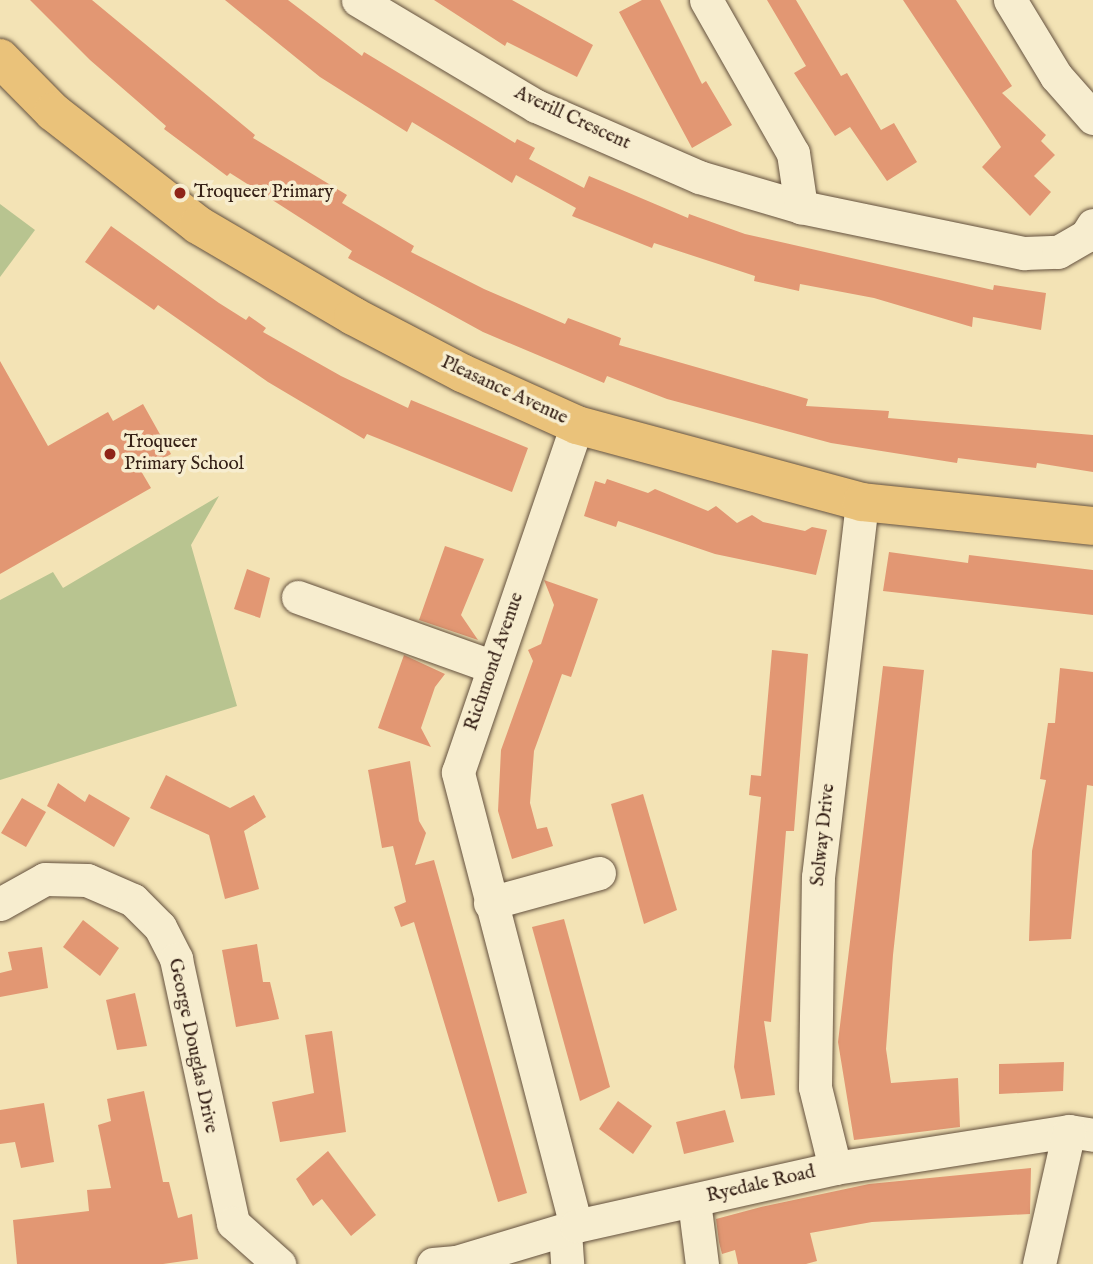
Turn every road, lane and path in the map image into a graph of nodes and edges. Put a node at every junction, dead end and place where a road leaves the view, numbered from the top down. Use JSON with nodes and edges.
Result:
{"nodes":[{"id":1,"x":358,"y":0,"type":"edge"},
{"id":2,"x":706,"y":0,"type":"edge"},
{"id":3,"x":1010,"y":0,"type":"edge"},
{"id":4,"x":0,"y":58,"type":"edge"},
{"id":5,"x":1093,"y":118,"type":"edge"},
{"id":6,"x":801,"y":206,"type":"junction"},
{"id":7,"x":1093,"y":225,"type":"edge"},
{"id":8,"x":578,"y":425,"type":"junction"},
{"id":9,"x":862,"y":502,"type":"junction"},
{"id":10,"x":1093,"y":526,"type":"edge"},
{"id":11,"x":298,"y":597,"type":"dead end"},
{"id":12,"x":493,"y":667,"type":"junction"},
{"id":13,"x":599,"y":873,"type":"dead end"},
{"id":14,"x":490,"y":903,"type":"junction"},
{"id":15,"x":0,"y":904,"type":"edge"},
{"id":16,"x":1081,"y":1133,"type":"edge"},
{"id":17,"x":835,"y":1168,"type":"junction"},
{"id":18,"x":694,"y":1200,"type":"junction"},
{"id":19,"x":569,"y":1241,"type":"edge"},
{"id":20,"x":264,"y":1260,"type":"edge"},
{"id":21,"x":433,"y":1264,"type":"edge"},
{"id":22,"x":702,"y":1264,"type":"edge"},
{"id":23,"x":1039,"y":1264,"type":"edge"}],
"edges":[{"from":1,"to":6,"type":"street","name":"Averill Crescent"},
{"from":2,"to":6,"type":"street"},
{"from":3,"to":5,"type":"street"},
{"from":4,"to":8,"type":"main road","name":"Pleasance Avenue"},
{"from":6,"to":7,"type":"street","name":"Averill Crescent"},
{"from":8,"to":9,"type":"main road","name":"Pleasance Avenue"},
{"from":8,"to":12,"type":"street","name":"Richmond Avenue"},
{"from":9,"to":10,"type":"main road","name":"Pleasance Avenue"},
{"from":9,"to":17,"type":"street","name":"Solway Drive"},
{"from":11,"to":12,"type":"street"},
{"from":12,"to":14,"type":"street","name":"Richmond Avenue"},
{"from":13,"to":14,"type":"street"},
{"from":14,"to":19,"type":"street","name":"Richmond Avenue"},
{"from":15,"to":20,"type":"street","name":"George Douglas Drive"},
{"from":16,"to":17,"type":"street","name":"Ryedale Road"},
{"from":16,"to":23,"type":"street"},
{"from":17,"to":18,"type":"street","name":"Ryedale Road"},
{"from":18,"to":19,"type":"street","name":"Ryedale Road"},
{"from":18,"to":22,"type":"street"},
{"from":19,"to":21,"type":"street","name":"Ryedale Road"}]}
